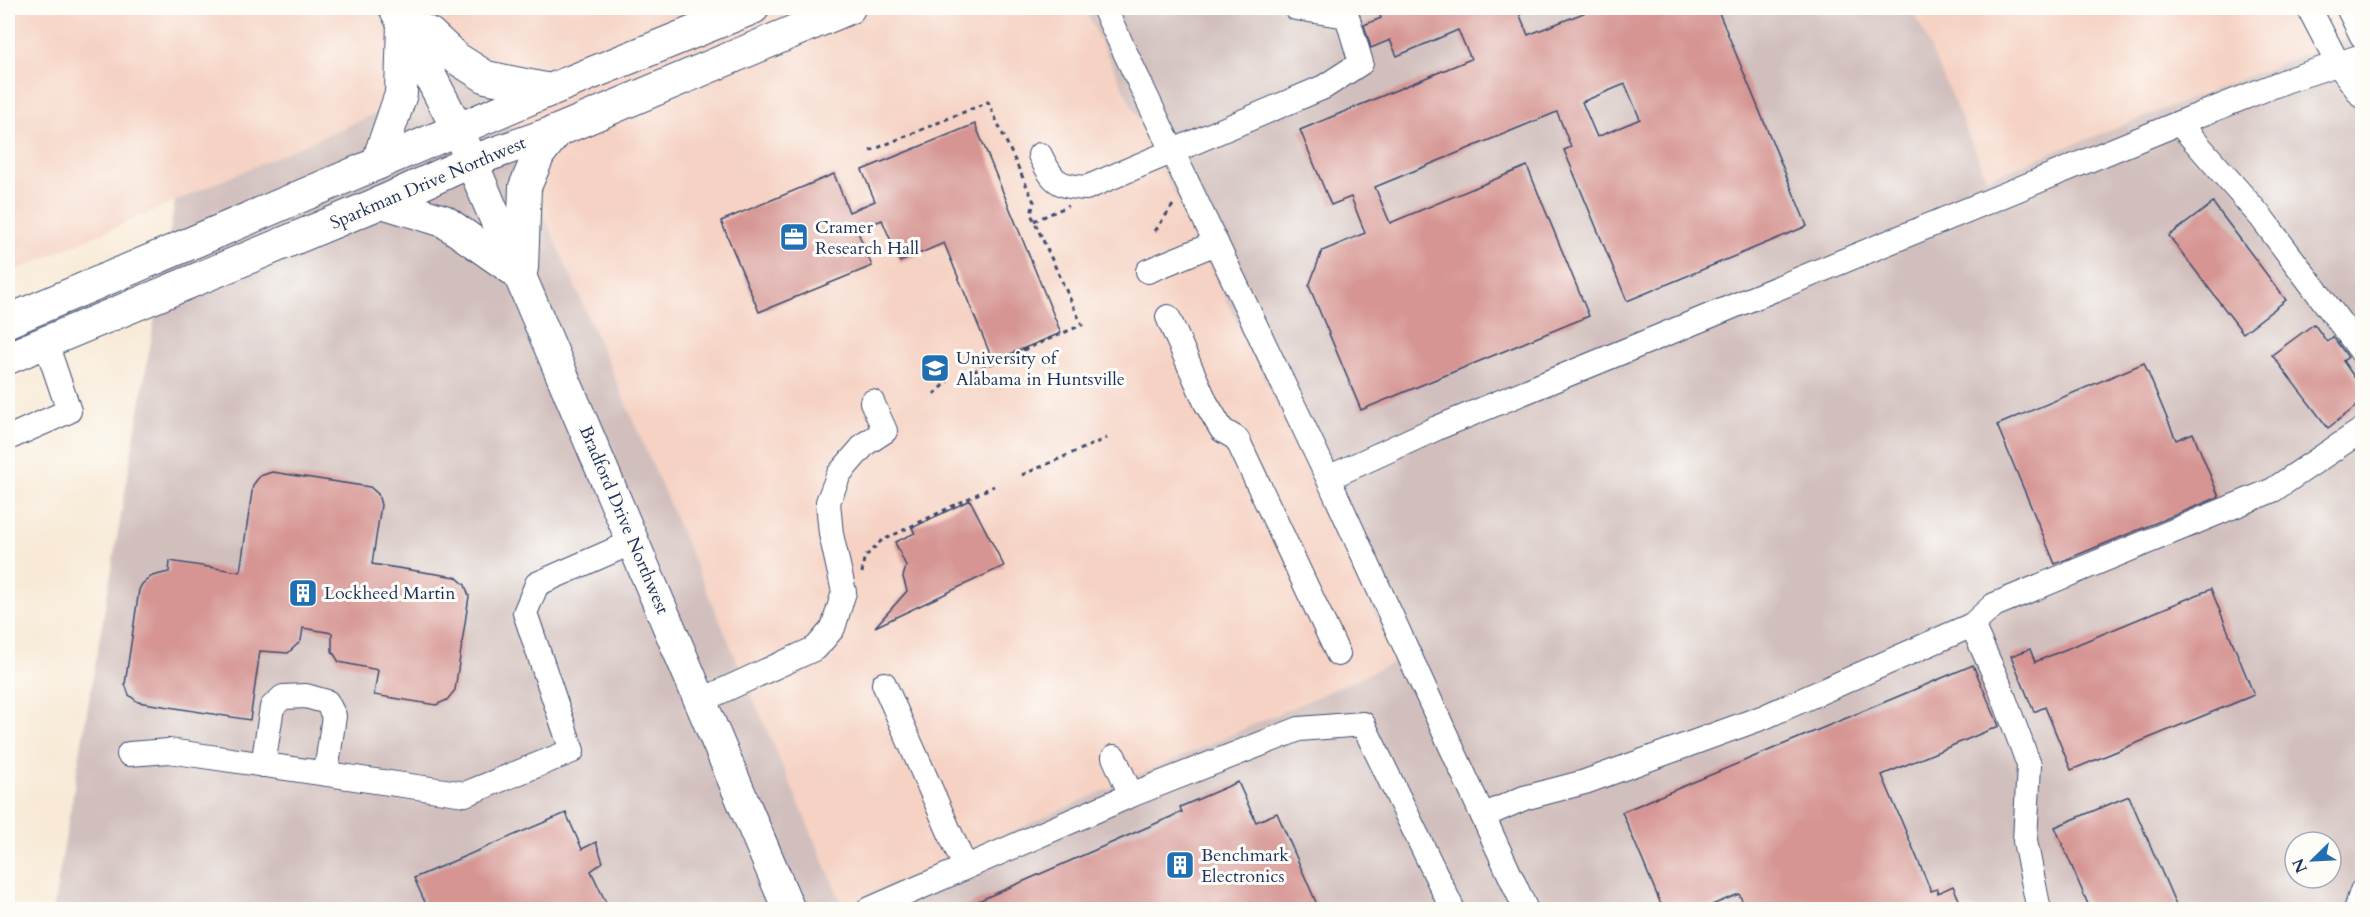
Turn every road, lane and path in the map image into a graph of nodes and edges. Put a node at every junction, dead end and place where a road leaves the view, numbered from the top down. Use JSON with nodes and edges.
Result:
{"nodes":[{"id":1,"x":753,"y":8,"type":"edge"},
{"id":2,"x":849,"y":8,"type":"edge"},
{"id":3,"x":1104,"y":8,"type":"edge"},
{"id":4,"x":1296,"y":8,"type":"edge"},
{"id":5,"x":2309,"y":8,"type":"edge"},
{"id":6,"x":2348,"y":8,"type":"edge"},
{"id":7,"x":399,"y":14,"type":"edge"},
{"id":8,"x":2362,"y":36,"type":"edge"},
{"id":9,"x":2362,"y":56,"type":"edge"},
{"id":10,"x":2338,"y":64,"type":"junction"},
{"id":11,"x":550,"y":90,"type":"junction"},
{"id":12,"x":2362,"y":96,"type":"edge"},
{"id":13,"x":2179,"y":123,"type":"junction"},
{"id":14,"x":459,"y":130,"type":"junction"},
{"id":15,"x":557,"y":130,"type":"junction"},
{"id":16,"x":1172,"y":150,"type":"junction"},
{"id":17,"x":870,"y":151,"type":"dead end"},
{"id":18,"x":1040,"y":155,"type":"dead end"},
{"id":19,"x":472,"y":161,"type":"junction"},
{"id":20,"x":377,"y":164,"type":"junction"},
{"id":21,"x":382,"y":202,"type":"junction"},
{"id":22,"x":1078,"y":202,"type":"dead end"},
{"id":23,"x":1173,"y":205,"type":"dead end"},
{"id":24,"x":1034,"y":222,"type":"junction"},
{"id":25,"x":1155,"y":231,"type":"dead end"},
{"id":26,"x":1216,"y":243,"type":"junction"},
{"id":27,"x":1148,"y":271,"type":"dead end"},
{"id":28,"x":521,"y":275,"type":"junction"},
{"id":29,"x":1168,"y":317,"type":"dead end"},
{"id":30,"x":8,"y":321,"type":"edge"},
{"id":31,"x":46,"y":343,"type":"junction"},
{"id":32,"x":2362,"y":352,"type":"edge"},
{"id":33,"x":8,"y":358,"type":"edge"},
{"id":34,"x":967,"y":374,"type":"dead end"},
{"id":35,"x":948,"y":382,"type":"dead end"},
{"id":36,"x":934,"y":394,"type":"dead end"},
{"id":37,"x":872,"y":402,"type":"dead end"},
{"id":38,"x":2362,"y":430,"type":"edge"},
{"id":39,"x":8,"y":438,"type":"edge"},
{"id":40,"x":1107,"y":438,"type":"dead end"},
{"id":41,"x":1022,"y":474,"type":"dead end"},
{"id":42,"x":1328,"y":478,"type":"junction"},
{"id":43,"x":994,"y":486,"type":"dead end"},
{"id":44,"x":633,"y":542,"type":"junction"},
{"id":45,"x":862,"y":576,"type":"dead end"},
{"id":46,"x":1972,"y":625,"type":"junction"},
{"id":47,"x":1338,"y":654,"type":"dead end"},
{"id":48,"x":884,"y":684,"type":"dead end"},
{"id":49,"x":700,"y":700,"type":"junction"},
{"id":50,"x":129,"y":754,"type":"dead end"},
{"id":51,"x":1114,"y":757,"type":"dead end"},
{"id":52,"x":263,"y":765,"type":"junction"},
{"id":53,"x":326,"y":772,"type":"junction"},
{"id":54,"x":1131,"y":795,"type":"junction"},
{"id":55,"x":1483,"y":816,"type":"junction"},
{"id":56,"x":965,"y":867,"type":"junction"},
{"id":57,"x":2362,"y":891,"type":"edge"},
{"id":58,"x":789,"y":909,"type":"edge"},
{"id":59,"x":868,"y":909,"type":"edge"},
{"id":60,"x":1453,"y":909,"type":"edge"},
{"id":61,"x":1526,"y":909,"type":"edge"},
{"id":62,"x":2040,"y":909,"type":"edge"},
{"id":63,"x":2356,"y":909,"type":"edge"}],
"edges":[{"from":1,"to":11,"type":"main road","name":"Sparkman Drive Northwest"},
{"from":2,"to":15,"type":"main road","name":"Sparkman Drive Northwest"},
{"from":3,"to":16,"type":"street"},
{"from":4,"to":16,"type":"street"},
{"from":5,"to":10,"type":"street"},
{"from":6,"to":8,"type":"street"},
{"from":7,"to":11,"type":"main road"},
{"from":7,"to":14,"type":"main road","name":"Bradford Drive Northwest"},
{"from":7,"to":20,"type":"main road"},
{"from":9,"to":10,"type":"street"},
{"from":10,"to":12,"type":"street"},
{"from":10,"to":13,"type":"street"},
{"from":11,"to":14,"type":"main road","name":"Sparkman Drive Northwest"},
{"from":13,"to":32,"type":"street"},
{"from":13,"to":42,"type":"street"},
{"from":14,"to":19,"type":"main road","name":"Bradford Drive Northwest"},
{"from":14,"to":20,"type":"main road","name":"Sparkman Drive Northwest"},
{"from":15,"to":19,"type":"main road","name":"Sparkman Drive Northwest"},
{"from":15,"to":28,"type":"main road"},
{"from":16,"to":18,"type":"street"},
{"from":16,"to":26,"type":"street"},
{"from":17,"to":24,"type":"path"},
{"from":19,"to":21,"type":"main road","name":"Sparkman Drive Northwest"},
{"from":19,"to":28,"type":"main road","name":"Bradford Drive Northwest"},
{"from":20,"to":30,"type":"main road","name":"Sparkman Drive Northwest"},
{"from":21,"to":28,"type":"main road"},
{"from":21,"to":31,"type":"main road","name":"Sparkman Drive Northwest"},
{"from":22,"to":24,"type":"path"},
{"from":23,"to":25,"type":"path"},
{"from":24,"to":34,"type":"path"},
{"from":26,"to":27,"type":"street"},
{"from":26,"to":42,"type":"street"},
{"from":28,"to":44,"type":"main road","name":"Bradford Drive Northwest"},
{"from":29,"to":47,"type":"street"},
{"from":31,"to":33,"type":"main road","name":"Sparkman Drive Northwest"},
{"from":31,"to":39,"type":"street"},
{"from":35,"to":36,"type":"path"},
{"from":37,"to":49,"type":"street"},
{"from":38,"to":46,"type":"street"},
{"from":40,"to":41,"type":"path"},
{"from":42,"to":55,"type":"street"},
{"from":43,"to":45,"type":"path"},
{"from":44,"to":49,"type":"main road","name":"Bradford Drive Northwest"},
{"from":44,"to":53,"type":"street"},
{"from":46,"to":55,"type":"street"},
{"from":46,"to":62,"type":"street"},
{"from":48,"to":56,"type":"street"},
{"from":49,"to":58,"type":"main road","name":"Bradford Drive Northwest"},
{"from":50,"to":52,"type":"street"},
{"from":51,"to":54,"type":"street"},
{"from":52,"to":53,"type":"street"},
{"from":52,"to":53,"type":"street"},
{"from":54,"to":56,"type":"street"},
{"from":54,"to":60,"type":"street"},
{"from":55,"to":61,"type":"street"},
{"from":56,"to":59,"type":"street"},
{"from":57,"to":63,"type":"street"}]}
